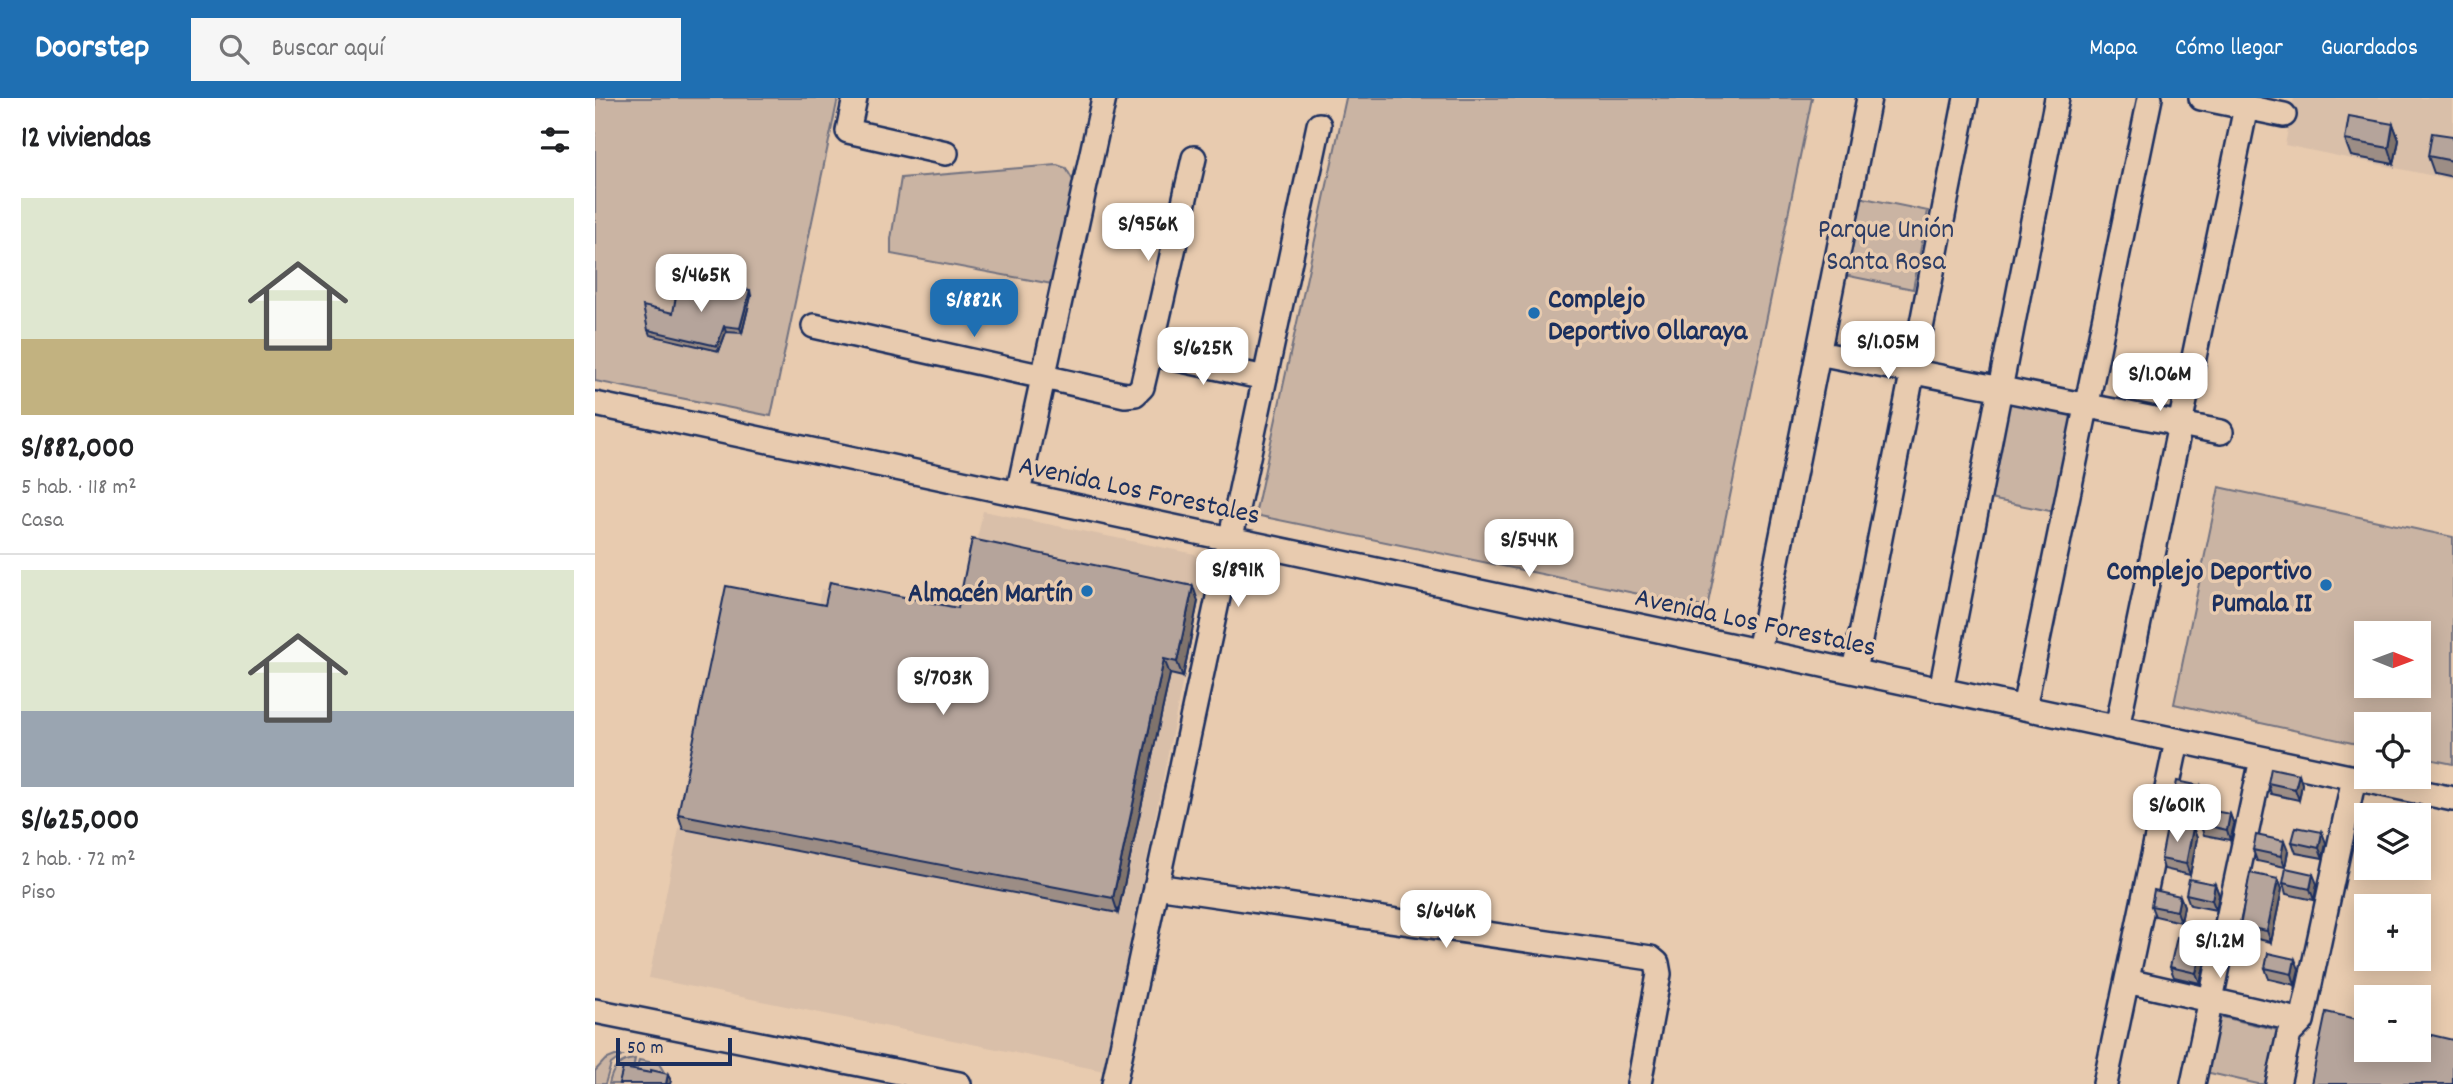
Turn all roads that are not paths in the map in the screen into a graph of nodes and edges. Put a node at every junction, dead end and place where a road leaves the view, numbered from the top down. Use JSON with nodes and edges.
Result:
{"nodes":[{"id":1,"x":855,"y":98,"type":"edge"},
{"id":2,"x":1104,"y":98,"type":"edge"},
{"id":3,"x":1870,"y":98,"type":"edge"},
{"id":4,"x":1966,"y":98,"type":"edge"},
{"id":5,"x":2057,"y":98,"type":"edge"},
{"id":6,"x":2150,"y":98,"type":"edge"},
{"id":7,"x":2201,"y":98,"type":"edge"},
{"id":8,"x":2246,"y":107,"type":"junction"},
{"id":9,"x":2284,"y":115,"type":"dead end"},
{"id":10,"x":1319,"y":125,"type":"dead end"},
{"id":11,"x":946,"y":153,"type":"dead end"},
{"id":12,"x":1194,"y":158,"type":"dead end"},
{"id":13,"x":814,"y":326,"type":"dead end"},
{"id":14,"x":1150,"y":353,"type":"junction"},
{"id":15,"x":1818,"y":353,"type":"junction"},
{"id":16,"x":1912,"y":372,"type":"junction"},
{"id":17,"x":1043,"y":377,"type":"junction"},
{"id":18,"x":1265,"y":378,"type":"junction"},
{"id":19,"x":2000,"y":389,"type":"junction"},
{"id":20,"x":595,"y":404,"type":"edge"},
{"id":21,"x":2087,"y":406,"type":"junction"},
{"id":22,"x":2181,"y":424,"type":"junction"},
{"id":23,"x":2221,"y":432,"type":"dead end"},
{"id":24,"x":1018,"y":493,"type":"junction"},
{"id":25,"x":1231,"y":538,"type":"junction"},
{"id":26,"x":1759,"y":651,"type":"junction"},
{"id":27,"x":1854,"y":671,"type":"junction"},
{"id":28,"x":1941,"y":690,"type":"junction"},
{"id":29,"x":2024,"y":708,"type":"junction"},
{"id":30,"x":2117,"y":728,"type":"junction"},
{"id":31,"x":2177,"y":741,"type":"junction"},
{"id":32,"x":2262,"y":759,"type":"junction"},
{"id":33,"x":2354,"y":778,"type":"joint"},
{"id":34,"x":2406,"y":789,"type":"edge"},
{"id":35,"x":2453,"y":799,"type":"edge"},
{"id":36,"x":1156,"y":886,"type":"junction"},
{"id":37,"x":2127,"y":981,"type":"junction"},
{"id":38,"x":2210,"y":1001,"type":"junction"},
{"id":39,"x":595,"y":1011,"type":"edge"},
{"id":40,"x":2302,"y":1021,"type":"junction"},
{"id":41,"x":959,"y":1084,"type":"edge"},
{"id":42,"x":1114,"y":1084,"type":"edge"},
{"id":43,"x":1639,"y":1084,"type":"edge"},
{"id":44,"x":2105,"y":1084,"type":"edge"},
{"id":45,"x":2193,"y":1084,"type":"edge"},
{"id":46,"x":2279,"y":1084,"type":"edge"}],
"edges":[{"from":1,"to":11,"type":"street"},
{"from":2,"to":17,"type":"street"},
{"from":3,"to":15,"type":"street"},
{"from":4,"to":16,"type":"street"},
{"from":5,"to":19,"type":"street"},
{"from":6,"to":21,"type":"street"},
{"from":7,"to":8,"type":"street"},
{"from":8,"to":9,"type":"street"},
{"from":8,"to":22,"type":"street"},
{"from":10,"to":18,"type":"street"},
{"from":12,"to":14,"type":"street"},
{"from":13,"to":17,"type":"street"},
{"from":14,"to":17,"type":"street"},
{"from":14,"to":18,"type":"street"},
{"from":15,"to":16,"type":"street"},
{"from":15,"to":26,"type":"street"},
{"from":16,"to":19,"type":"street"},
{"from":16,"to":27,"type":"street"},
{"from":17,"to":24,"type":"street"},
{"from":18,"to":25,"type":"street"},
{"from":19,"to":21,"type":"street"},
{"from":19,"to":28,"type":"street"},
{"from":20,"to":24,"type":"street","name":"Avenida Los Forestales"},
{"from":21,"to":22,"type":"street"},
{"from":21,"to":29,"type":"street"},
{"from":22,"to":23,"type":"street"},
{"from":22,"to":30,"type":"street"},
{"from":24,"to":25,"type":"street","name":"Avenida Los Forestales"},
{"from":25,"to":26,"type":"street","name":"Avenida Los Forestales"},
{"from":25,"to":36,"type":"street"},
{"from":26,"to":27,"type":"street","name":"Avenida Los Forestales"},
{"from":27,"to":28,"type":"street","name":"Avenida Los Forestales"},
{"from":28,"to":29,"type":"street","name":"Avenida Los Forestales"},
{"from":29,"to":30,"type":"street","name":"Avenida Los Forestales"},
{"from":30,"to":31,"type":"street","name":"Avenida Los Forestales"},
{"from":31,"to":32,"type":"street","name":"Avenida Los Forestales"},
{"from":31,"to":37,"type":"street"},
{"from":32,"to":33,"type":"street","name":"Avenida Los Forestales"},
{"from":32,"to":38,"type":"street"},
{"from":33,"to":40,"type":"street"},
{"from":34,"to":35,"type":"street","name":"Avenida Los Forestales"},
{"from":36,"to":42,"type":"street"},
{"from":36,"to":43,"type":"street"},
{"from":37,"to":38,"type":"street"},
{"from":37,"to":44,"type":"street"},
{"from":38,"to":40,"type":"street"},
{"from":38,"to":45,"type":"street"},
{"from":39,"to":41,"type":"street"},
{"from":40,"to":46,"type":"street"}]}
